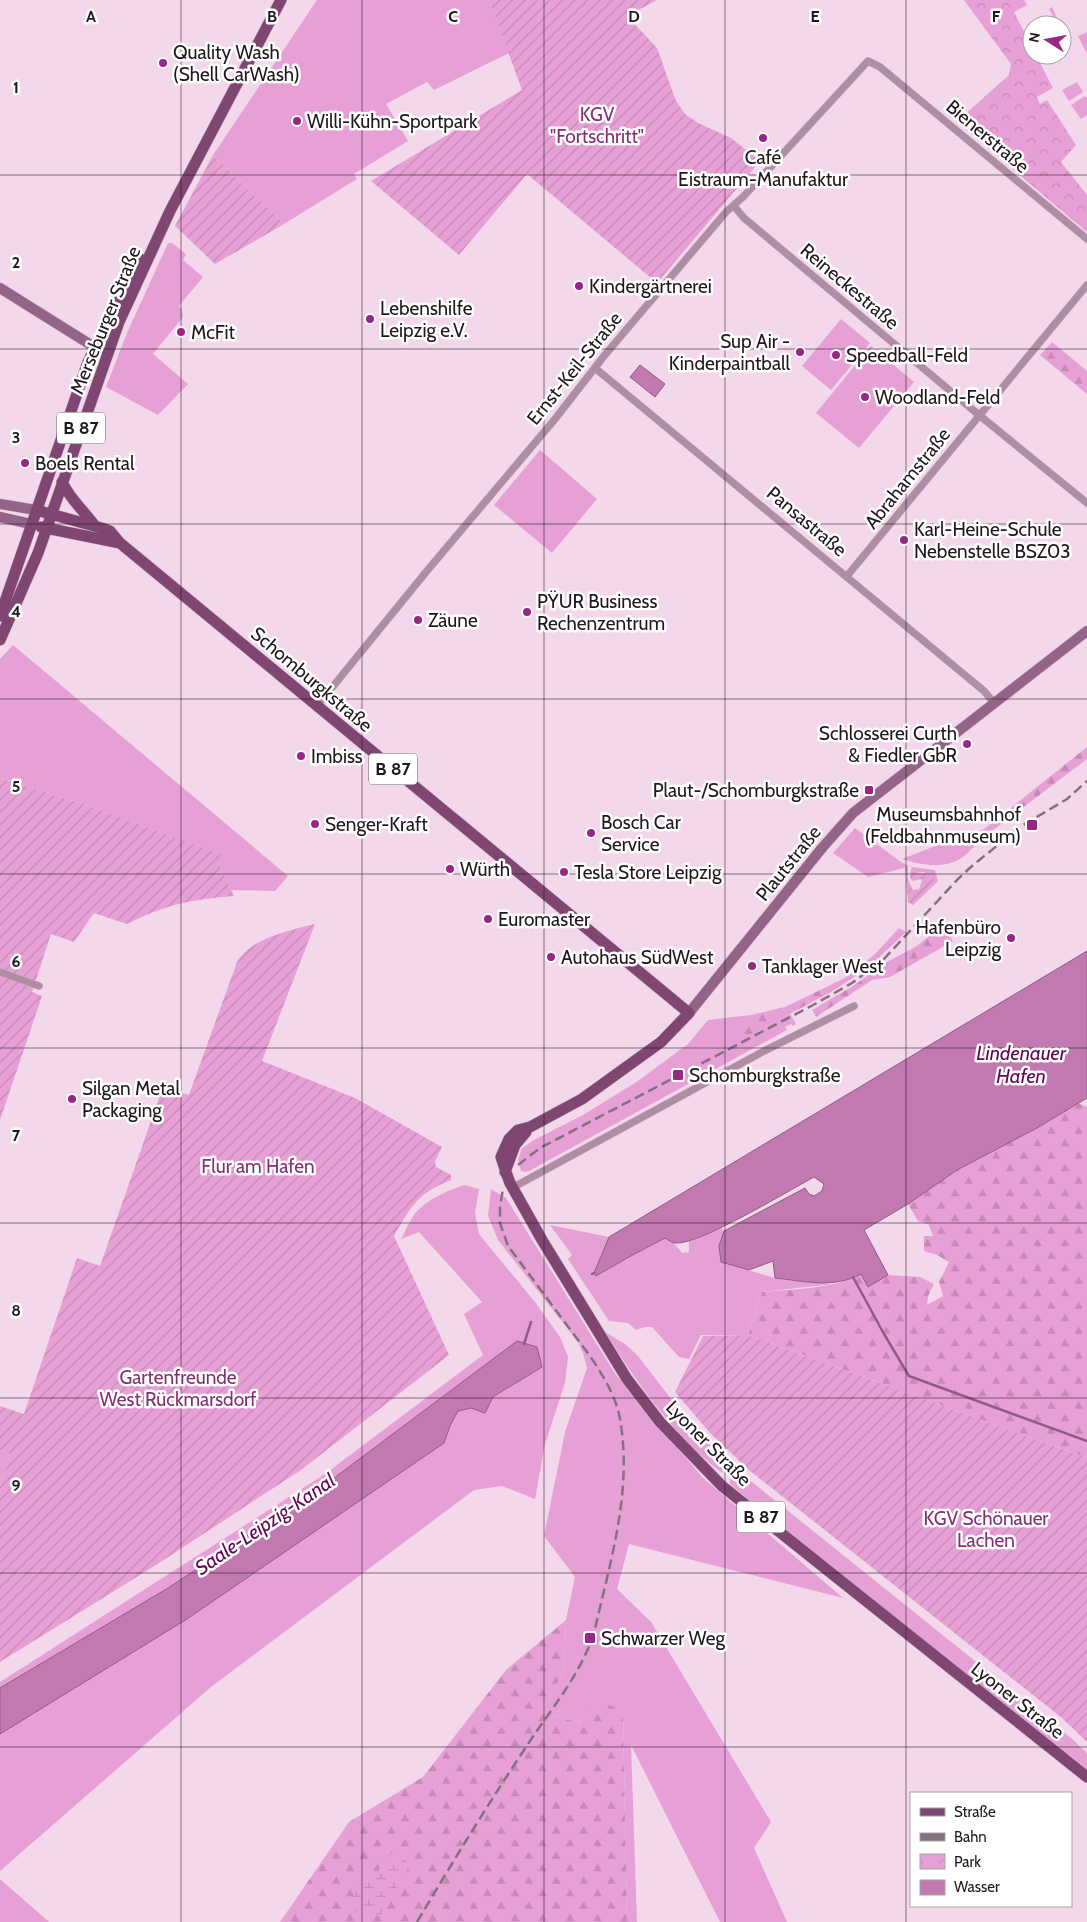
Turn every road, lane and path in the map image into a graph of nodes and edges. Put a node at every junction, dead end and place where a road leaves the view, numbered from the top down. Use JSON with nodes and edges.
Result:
{"nodes":[{"id":1,"x":281,"y":0,"type":"edge"},
{"id":2,"x":868,"y":61,"type":"joint"},
{"id":3,"x":734,"y":206,"type":"junction"},
{"id":4,"x":170,"y":211,"type":"junction"},
{"id":5,"x":1087,"y":239,"type":"edge"},
{"id":6,"x":1087,"y":285,"type":"edge"},
{"id":7,"x":0,"y":288,"type":"edge"},
{"id":8,"x":95,"y":348,"type":"junction"},
{"id":9,"x":107,"y":355,"type":"junction"},
{"id":10,"x":595,"y":368,"type":"junction"},
{"id":11,"x":979,"y":415,"type":"junction"},
{"id":12,"x":62,"y":482,"type":"junction"},
{"id":13,"x":1087,"y":503,"type":"edge"},
{"id":14,"x":0,"y":504,"type":"edge"},
{"id":15,"x":36,"y":510,"type":"junction"},
{"id":16,"x":52,"y":514,"type":"junction"},
{"id":17,"x":0,"y":517,"type":"edge"},
{"id":18,"x":31,"y":524,"type":"junction"},
{"id":19,"x":95,"y":526,"type":"junction"},
{"id":20,"x":47,"y":528,"type":"junction"},
{"id":21,"x":120,"y":543,"type":"junction"},
{"id":22,"x":847,"y":576,"type":"junction"},
{"id":23,"x":0,"y":616,"type":"edge"},
{"id":24,"x":1087,"y":631,"type":"edge"},
{"id":25,"x":0,"y":640,"type":"edge"},
{"id":26,"x":994,"y":703,"type":"junction"},
{"id":27,"x":317,"y":706,"type":"junction"},
{"id":28,"x":0,"y":972,"type":"edge"},
{"id":29,"x":39,"y":986,"type":"dead end"},
{"id":30,"x":854,"y":1006,"type":"dead end"},
{"id":31,"x":689,"y":1013,"type":"junction"},
{"id":32,"x":508,"y":1179,"type":"junction"},
{"id":33,"x":1087,"y":1777,"type":"edge"}],
"edges":[{"from":1,"to":4,"type":"main road","name":"Merseburger Straße","number":"B 87"},
{"from":2,"to":3,"type":"street","name":"Ernst-Keil-Straße"},
{"from":2,"to":5,"type":"street","name":"Bienerstraße"},
{"from":3,"to":10,"type":"street","name":"Ernst-Keil-Straße"},
{"from":3,"to":11,"type":"street","name":"Reineckestraße"},
{"from":4,"to":8,"type":"main road","name":"Merseburger Straße","number":"B 87"},
{"from":4,"to":9,"type":"main road","name":"Merseburger Straße","number":"B 87"},
{"from":6,"to":11,"type":"street","name":"Abrahamstraße"},
{"from":7,"to":8,"type":"main road"},
{"from":8,"to":9,"type":"main road"},
{"from":8,"to":15,"type":"main road","name":"Merseburger Straße","number":"B 87"},
{"from":9,"to":12,"type":"main road","name":"Merseburger Straße","number":"B 87"},
{"from":10,"to":22,"type":"street","name":"Pansastraße"},
{"from":10,"to":27,"type":"street","name":"Ernst-Keil-Straße"},
{"from":11,"to":13,"type":"street","name":"Reineckestraße"},
{"from":11,"to":22,"type":"street","name":"Abrahamstraße"},
{"from":12,"to":16,"type":"main road","name":"Merseburger Straße"},
{"from":12,"to":19,"type":"main road","number":"B 87"},
{"from":14,"to":15,"type":"main road"},
{"from":15,"to":16,"type":"main road","name":"Schomburgkstraße"},
{"from":15,"to":18,"type":"main road","name":"Merseburger Straße","number":"B 87"},
{"from":16,"to":19,"type":"main road","name":"Schomburgkstraße"},
{"from":16,"to":20,"type":"main road","name":"Merseburger Straße"},
{"from":17,"to":18,"type":"main road"},
{"from":18,"to":20,"type":"main road","name":"Schomburgkstraße","number":"B 87"},
{"from":18,"to":23,"type":"main road","name":"Merseburger Straße"},
{"from":19,"to":21,"type":"main road","name":"Schomburgkstraße","number":"B 87"},
{"from":20,"to":21,"type":"main road","name":"Schomburgkstraße","number":"B 87"},
{"from":20,"to":25,"type":"main road","name":"Merseburger Straße"},
{"from":21,"to":27,"type":"main road","name":"Schomburgkstraße","number":"B 87"},
{"from":22,"to":26,"type":"street","name":"Pansastraße"},
{"from":24,"to":26,"type":"main road","name":"Plautstraße"},
{"from":26,"to":31,"type":"main road","name":"Plautstraße"},
{"from":27,"to":31,"type":"main road","name":"Schomburgkstraße","number":"B 87"},
{"from":28,"to":29,"type":"street"},
{"from":30,"to":32,"type":"street"},
{"from":31,"to":32,"type":"main road","name":"Plautstraße","number":"B 87"},
{"from":32,"to":33,"type":"main road","name":"Lyoner Straße","number":"B 87"}]}
